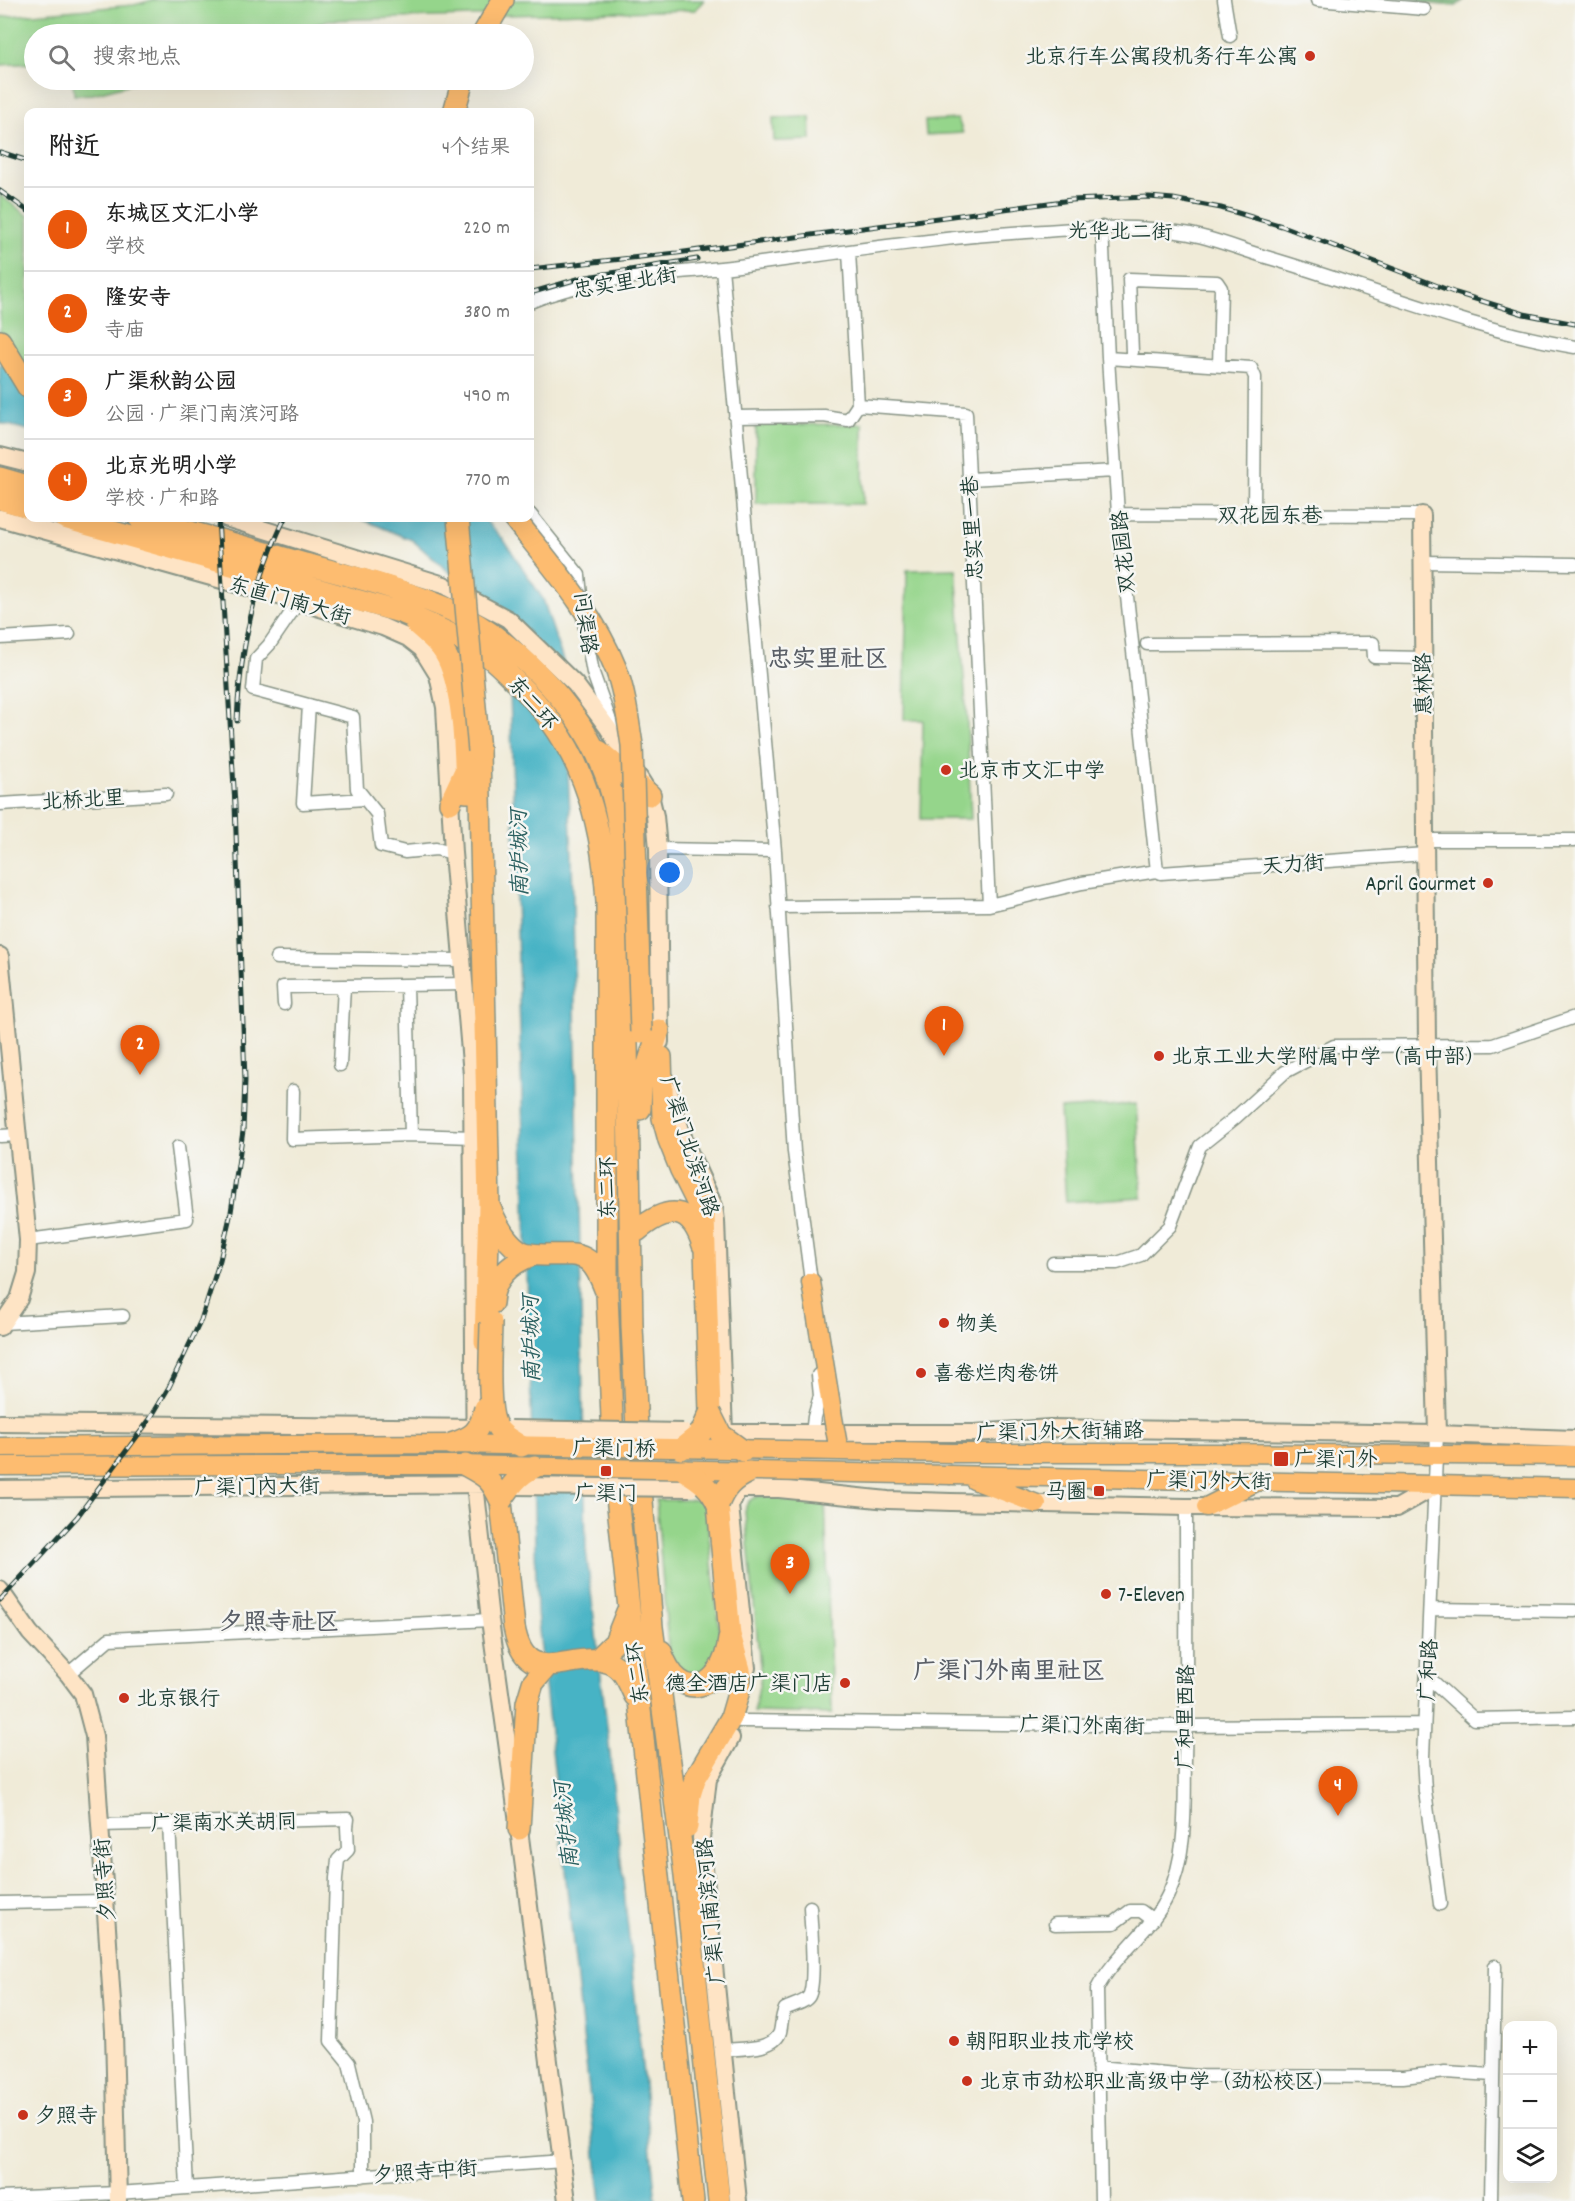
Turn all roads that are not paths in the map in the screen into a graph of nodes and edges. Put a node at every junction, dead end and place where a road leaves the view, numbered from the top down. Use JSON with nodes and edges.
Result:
{"nodes":[{"id":1,"x":488,"y":0,"type":"edge"},
{"id":2,"x":502,"y":0,"type":"edge"},
{"id":3,"x":1224,"y":0,"type":"edge"},
{"id":4,"x":1317,"y":0,"type":"edge"},
{"id":5,"x":1424,"y":9,"type":"dead end"},
{"id":6,"x":476,"y":24,"type":"edge"},
{"id":7,"x":489,"y":24,"type":"edge"},
{"id":8,"x":1230,"y":36,"type":"dead end"},
{"id":9,"x":451,"y":90,"type":"edge"},
{"id":10,"x":460,"y":90,"type":"edge"},
{"id":11,"x":446,"y":108,"type":"edge"},
{"id":12,"x":455,"y":108,"type":"edge"},
{"id":13,"x":1102,"y":228,"type":"junction"},
{"id":14,"x":849,"y":252,"type":"junction"},
{"id":15,"x":722,"y":268,"type":"junction"},
{"id":16,"x":534,"y":300,"type":"edge"},
{"id":17,"x":0,"y":341,"type":"edge"},
{"id":18,"x":1575,"y":347,"type":"edge"},
{"id":19,"x":1132,"y":352,"type":"dead end"},
{"id":20,"x":1108,"y":358,"type":"junction"},
{"id":21,"x":1219,"y":366,"type":"junction"},
{"id":22,"x":24,"y":380,"type":"edge"},
{"id":23,"x":858,"y":405,"type":"junction"},
{"id":24,"x":735,"y":417,"type":"junction"},
{"id":25,"x":0,"y":456,"type":"edge"},
{"id":26,"x":24,"y":462,"type":"edge"},
{"id":27,"x":1115,"y":471,"type":"junction"},
{"id":28,"x":0,"y":478,"type":"edge"},
{"id":29,"x":970,"y":479,"type":"junction"},
{"id":30,"x":24,"y":485,"type":"edge"},
{"id":31,"x":0,"y":500,"type":"edge"},
{"id":32,"x":24,"y":506,"type":"edge"},
{"id":33,"x":1118,"y":514,"type":"junction"},
{"id":34,"x":1254,"y":515,"type":"junction"},
{"id":35,"x":1422,"y":515,"type":"joint"},
{"id":36,"x":0,"y":518,"type":"edge"},
{"id":37,"x":534,"y":519,"type":"edge"},
{"id":38,"x":78,"y":522,"type":"edge"},
{"id":39,"x":154,"y":522,"type":"edge"},
{"id":40,"x":160,"y":522,"type":"edge"},
{"id":41,"x":239,"y":522,"type":"edge"},
{"id":42,"x":458,"y":522,"type":"edge"},
{"id":43,"x":517,"y":522,"type":"edge"},
{"id":44,"x":172,"y":527,"type":"junction"},
{"id":45,"x":1422,"y":562,"type":"junction"},
{"id":46,"x":1575,"y":564,"type":"edge"},
{"id":47,"x":297,"y":601,"type":"junction"},
{"id":48,"x":403,"y":613,"type":"junction"},
{"id":49,"x":69,"y":634,"type":"dead end"},
{"id":50,"x":0,"y":638,"type":"edge"},
{"id":51,"x":1147,"y":644,"type":"dead end"},
{"id":52,"x":1423,"y":658,"type":"junction"},
{"id":53,"x":309,"y":705,"type":"junction"},
{"id":54,"x":590,"y":742,"type":"junction"},
{"id":55,"x":619,"y":744,"type":"junction"},
{"id":56,"x":465,"y":770,"type":"junction"},
{"id":57,"x":166,"y":794,"type":"dead end"},
{"id":58,"x":650,"y":795,"type":"junction"},
{"id":59,"x":365,"y":799,"type":"junction"},
{"id":60,"x":450,"y":803,"type":"junction"},
{"id":61,"x":0,"y":804,"type":"edge"},
{"id":62,"x":1575,"y":840,"type":"edge"},
{"id":63,"x":1425,"y":847,"type":"junction"},
{"id":64,"x":658,"y":849,"type":"junction"},
{"id":65,"x":775,"y":850,"type":"junction"},
{"id":66,"x":453,"y":853,"type":"junction"},
{"id":67,"x":1159,"y":872,"type":"junction"},
{"id":68,"x":988,"y":905,"type":"junction"},
{"id":69,"x":778,"y":906,"type":"junction"},
{"id":70,"x":0,"y":956,"type":"edge"},
{"id":71,"x":277,"y":958,"type":"dead end"},
{"id":72,"x":462,"y":960,"type":"junction"},
{"id":73,"x":474,"y":982,"type":"junction"},
{"id":74,"x":407,"y":985,"type":"junction"},
{"id":75,"x":344,"y":986,"type":"junction"},
{"id":76,"x":284,"y":1004,"type":"dead end"},
{"id":77,"x":1575,"y":1017,"type":"edge"},
{"id":78,"x":650,"y":1031,"type":"junction"},
{"id":79,"x":484,"y":1035,"type":"junction"},
{"id":80,"x":1427,"y":1045,"type":"junction"},
{"id":81,"x":661,"y":1057,"type":"junction"},
{"id":82,"x":340,"y":1065,"type":"dead end"},
{"id":83,"x":472,"y":1075,"type":"junction"},
{"id":84,"x":292,"y":1091,"type":"dead end"},
{"id":85,"x":18,"y":1135,"type":"junction"},
{"id":86,"x":411,"y":1135,"type":"junction"},
{"id":87,"x":0,"y":1136,"type":"edge"},
{"id":88,"x":472,"y":1137,"type":"junction"},
{"id":89,"x":178,"y":1147,"type":"dead end"},
{"id":90,"x":489,"y":1206,"type":"junction"},
{"id":91,"x":637,"y":1231,"type":"junction"},
{"id":92,"x":28,"y":1240,"type":"junction"},
{"id":93,"x":706,"y":1254,"type":"junction"},
{"id":94,"x":533,"y":1255,"type":"junction"},
{"id":95,"x":1053,"y":1263,"type":"dead end"},
{"id":96,"x":811,"y":1282,"type":"junction"},
{"id":97,"x":607,"y":1293,"type":"junction"},
{"id":98,"x":123,"y":1316,"type":"dead end"},
{"id":99,"x":2,"y":1325,"type":"edge"},
{"id":100,"x":632,"y":1326,"type":"junction"},
{"id":101,"x":0,"y":1423,"type":"edge"},
{"id":102,"x":717,"y":1426,"type":"junction"},
{"id":103,"x":475,"y":1428,"type":"junction"},
{"id":104,"x":813,"y":1434,"type":"junction"},
{"id":105,"x":1437,"y":1434,"type":"junction"},
{"id":106,"x":516,"y":1437,"type":"junction"},
{"id":107,"x":1575,"y":1439,"type":"edge"},
{"id":108,"x":682,"y":1441,"type":"junction"},
{"id":109,"x":451,"y":1444,"type":"junction"},
{"id":110,"x":276,"y":1445,"type":"joint"},
{"id":111,"x":0,"y":1447,"type":"edge"},
{"id":112,"x":743,"y":1451,"type":"junction"},
{"id":113,"x":839,"y":1451,"type":"junction"},
{"id":114,"x":951,"y":1453,"type":"joint"},
{"id":115,"x":1436,"y":1455,"type":"junction"},
{"id":116,"x":1575,"y":1456,"type":"edge"},
{"id":117,"x":278,"y":1465,"type":"joint"},
{"id":118,"x":465,"y":1465,"type":"junction"},
{"id":119,"x":0,"y":1466,"type":"edge"},
{"id":120,"x":535,"y":1467,"type":"junction"},
{"id":121,"x":956,"y":1475,"type":"junction"},
{"id":122,"x":688,"y":1479,"type":"junction"},
{"id":123,"x":743,"y":1480,"type":"junction"},
{"id":124,"x":1257,"y":1482,"type":"junction"},
{"id":125,"x":475,"y":1484,"type":"junction"},
{"id":126,"x":1436,"y":1486,"type":"junction"},
{"id":127,"x":1575,"y":1488,"type":"edge"},
{"id":128,"x":0,"y":1489,"type":"edge"},
{"id":129,"x":508,"y":1494,"type":"junction"},
{"id":130,"x":718,"y":1497,"type":"junction"},
{"id":131,"x":1037,"y":1504,"type":"junction"},
{"id":132,"x":1186,"y":1507,"type":"junction"},
{"id":133,"x":1206,"y":1508,"type":"junction"},
{"id":134,"x":0,"y":1590,"type":"edge"},
{"id":135,"x":628,"y":1606,"type":"junction"},
{"id":136,"x":1431,"y":1609,"type":"junction"},
{"id":137,"x":1575,"y":1611,"type":"edge"},
{"id":138,"x":490,"y":1620,"type":"junction"},
{"id":139,"x":652,"y":1627,"type":"junction"},
{"id":140,"x":730,"y":1635,"type":"junction"},
{"id":141,"x":597,"y":1660,"type":"junction"},
{"id":142,"x":548,"y":1665,"type":"junction"},
{"id":143,"x":68,"y":1674,"type":"junction"},
{"id":144,"x":1428,"y":1677,"type":"junction"},
{"id":145,"x":641,"y":1711,"type":"junction"},
{"id":146,"x":1575,"y":1717,"type":"edge"},
{"id":147,"x":740,"y":1721,"type":"junction"},
{"id":148,"x":1424,"y":1724,"type":"junction"},
{"id":149,"x":1186,"y":1726,"type":"junction"},
{"id":150,"x":169,"y":1823,"type":"junction"},
{"id":151,"x":100,"y":1825,"type":"junction"},
{"id":152,"x":519,"y":1828,"type":"junction"},
{"id":153,"x":685,"y":1875,"type":"junction"},
{"id":154,"x":105,"y":1901,"type":"junction"},
{"id":155,"x":0,"y":1903,"type":"edge"},
{"id":156,"x":1440,"y":1904,"type":"dead end"},
{"id":157,"x":810,"y":1907,"type":"dead end"},
{"id":158,"x":1153,"y":1920,"type":"junction"},
{"id":159,"x":1055,"y":1924,"type":"dead end"},
{"id":160,"x":1495,"y":1966,"type":"dead end"},
{"id":161,"x":723,"y":2050,"type":"junction"},
{"id":162,"x":1098,"y":2067,"type":"junction"},
{"id":163,"x":1494,"y":2075,"type":"junction"},
{"id":164,"x":563,"y":2161,"type":"junction"},
{"id":165,"x":363,"y":2176,"type":"junction"},
{"id":166,"x":187,"y":2188,"type":"junction"},
{"id":167,"x":118,"y":2197,"type":"edge"},
{"id":168,"x":0,"y":2198,"type":"edge"},
{"id":169,"x":567,"y":2201,"type":"edge"},
{"id":170,"x":693,"y":2201,"type":"edge"},
{"id":171,"x":719,"y":2201,"type":"edge"},
{"id":172,"x":738,"y":2201,"type":"edge"},
{"id":173,"x":1101,"y":2201,"type":"edge"},
{"id":174,"x":1491,"y":2201,"type":"edge"}],
"edges":[{"from":1,"to":6,"type":"highway"},
{"from":2,"to":7,"type":"highway"},
{"from":3,"to":8,"type":"street"},
{"from":4,"to":5,"type":"street"},
{"from":9,"to":11,"type":"highway"},
{"from":10,"to":12,"type":"highway"},
{"from":13,"to":14,"type":"street","name":"光华北二街"},
{"from":13,"to":18,"type":"street","name":"光华北二街"},
{"from":13,"to":20,"type":"street","name":"双花园路"},
{"from":14,"to":15,"type":"street","name":"光华北二街"},
{"from":14,"to":23,"type":"street"},
{"from":15,"to":16,"type":"street","name":"忠实里北街"},
{"from":15,"to":24,"type":"street"},
{"from":17,"to":22,"type":"highway"},
{"from":19,"to":21,"type":"street"},
{"from":20,"to":21,"type":"street"},
{"from":20,"to":27,"type":"street","name":"双花园路"},
{"from":21,"to":34,"type":"street"},
{"from":23,"to":24,"type":"street"},
{"from":23,"to":29,"type":"street","name":"忠实里一巷"},
{"from":24,"to":65,"type":"street"},
{"from":25,"to":26,"type":"street"},
{"from":27,"to":29,"type":"street"},
{"from":27,"to":33,"type":"street","name":"双花园路"},
{"from":28,"to":30,"type":"highway"},
{"from":29,"to":68,"type":"street","name":"忠实里一巷"},
{"from":31,"to":32,"type":"highway"},
{"from":33,"to":34,"type":"street","name":"双花园东巷"},
{"from":33,"to":67,"type":"street","name":"双花园路"},
{"from":34,"to":35,"type":"street","name":"双花园东巷"},
{"from":35,"to":45,"type":"street","name":"惠林路"},
{"from":36,"to":47,"type":"street","name":"东直门南大街"},
{"from":37,"to":55,"type":"street","name":"问渠路"},
{"from":38,"to":48,"type":"highway","name":"东二环"},
{"from":39,"to":44,"type":"highway","name":"东二环"},
{"from":40,"to":44,"type":"highway"},
{"from":41,"to":55,"type":"street","name":"广渠门北滨河路"},
{"from":42,"to":73,"type":"highway","bridge":true},
{"from":43,"to":78,"type":"highway","bridge":true},
{"from":44,"to":54,"type":"highway","name":"东二环"},
{"from":45,"to":46,"type":"street"},
{"from":45,"to":52,"type":"street","name":"惠林路"},
{"from":47,"to":53,"type":"street"},
{"from":47,"to":60,"type":"street","name":"东直门南大街"},
{"from":48,"to":56,"type":"highway"},
{"from":48,"to":97,"type":"highway","name":"东二环"},
{"from":49,"to":50,"type":"street"},
{"from":51,"to":52,"type":"street"},
{"from":52,"to":63,"type":"street","name":"惠林路"},
{"from":53,"to":59,"type":"street"},
{"from":53,"to":59,"type":"street"},
{"from":54,"to":58,"type":"highway"},
{"from":54,"to":100,"type":"highway","name":"东二环"},
{"from":55,"to":58,"type":"street","name":"广渠门北滨河路"},
{"from":56,"to":60,"type":"highway"},
{"from":56,"to":73,"type":"highway"},
{"from":57,"to":61,"type":"street","name":"北桥北里"},
{"from":58,"to":64,"type":"street","name":"广渠门北滨河路"},
{"from":59,"to":66,"type":"street"},
{"from":60,"to":66,"type":"street"},
{"from":62,"to":63,"type":"street","name":"天力街"},
{"from":63,"to":67,"type":"street","name":"天力街"},
{"from":63,"to":80,"type":"street","name":"惠林路"},
{"from":64,"to":65,"type":"street"},
{"from":64,"to":78,"type":"street","name":"广渠门北滨河路"},
{"from":65,"to":69,"type":"street"},
{"from":66,"to":72,"type":"street"},
{"from":67,"to":68,"type":"street","name":"天力街"},
{"from":68,"to":69,"type":"street","name":"天力街"},
{"from":69,"to":96,"type":"street"},
{"from":70,"to":85,"type":"street"},
{"from":71,"to":72,"type":"street"},
{"from":72,"to":73,"type":"street"},
{"from":73,"to":74,"type":"street"},
{"from":73,"to":79,"type":"highway"},
{"from":73,"to":83,"type":"street"},
{"from":74,"to":75,"type":"street"},
{"from":74,"to":86,"type":"street"},
{"from":75,"to":76,"type":"street"},
{"from":75,"to":82,"type":"street"},
{"from":77,"to":80,"type":"street"},
{"from":78,"to":81,"type":"street","name":"广渠门北滨河路"},
{"from":78,"to":91,"type":"highway"},
{"from":79,"to":83,"type":"highway"},
{"from":79,"to":90,"type":"highway"},
{"from":80,"to":95,"type":"street"},
{"from":80,"to":105,"type":"street","name":"惠林路"},
{"from":81,"to":93,"type":"highway"},
{"from":81,"to":102,"type":"street","name":"广渠门北滨河路"},
{"from":83,"to":88,"type":"street"},
{"from":84,"to":86,"type":"street"},
{"from":85,"to":87,"type":"street"},
{"from":85,"to":92,"type":"street"},
{"from":86,"to":88,"type":"street"},
{"from":88,"to":103,"type":"street"},
{"from":89,"to":92,"type":"street"},
{"from":90,"to":94,"type":"highway"},
{"from":90,"to":109,"type":"highway","bridge":true},
{"from":91,"to":93,"type":"highway"},
{"from":91,"to":100,"type":"highway"},
{"from":92,"to":99,"type":"street"},
{"from":93,"to":102,"type":"highway"},
{"from":94,"to":97,"type":"highway"},
{"from":94,"to":106,"type":"highway","bridge":true},
{"from":96,"to":104,"type":"street"},
{"from":96,"to":113,"type":"main road","bridge":true},
{"from":97,"to":135,"type":"highway","name":"东二环"},
{"from":98,"to":99,"type":"street"},
{"from":100,"to":139,"type":"highway","name":"东二环"},
{"from":101,"to":103,"type":"street"},
{"from":102,"to":104,"type":"street","name":"广渠门外大街辅路"},
{"from":102,"to":108,"type":"highway","bridge":true},
{"from":102,"to":112,"type":"highway","bridge":true},
{"from":102,"to":123,"type":"street","name":"广渠门南滨河路"},
{"from":102,"to":130,"type":"street","name":"广渠门北滨河路"},
{"from":103,"to":106,"type":"street"},
{"from":103,"to":125,"type":"street"},
{"from":104,"to":105,"type":"street","name":"广渠门外大街辅路"},
{"from":105,"to":107,"type":"street"},
{"from":105,"to":115,"type":"street","name":"广和路"},
{"from":106,"to":108,"type":"main road","name":"广渠门桥","bridge":true},
{"from":106,"to":109,"type":"main road","name":"广渠门桥","bridge":true},
{"from":108,"to":112,"type":"main road","name":"广渠门桥","bridge":true},
{"from":109,"to":110,"type":"main road","name":"广渠门桥","bridge":true},
{"from":110,"to":111,"type":"main road","name":"广渠门内大街"},
{"from":112,"to":113,"type":"main road","name":"广渠门桥","bridge":true},
{"from":113,"to":114,"type":"main road","name":"广渠门桥","bridge":true},
{"from":114,"to":115,"type":"main road","name":"广渠门外大街"},
{"from":115,"to":116,"type":"main road","name":"广渠门外大街"},
{"from":115,"to":126,"type":"street","name":"广和路"},
{"from":117,"to":118,"type":"main road","name":"广渠门桥","bridge":true},
{"from":117,"to":119,"type":"main road","name":"广渠门内大街"},
{"from":118,"to":120,"type":"main road","name":"广渠门桥","bridge":true},
{"from":118,"to":129,"type":"highway","bridge":true},
{"from":120,"to":122,"type":"main road","name":"广渠门桥","bridge":true},
{"from":120,"to":129,"type":"highway","bridge":true},
{"from":121,"to":123,"type":"main road","name":"广渠门桥","bridge":true},
{"from":121,"to":124,"type":"main road","name":"广渠门外大街"},
{"from":121,"to":131,"type":"main road"},
{"from":122,"to":123,"type":"main road","name":"广渠门桥","bridge":true},
{"from":122,"to":129,"type":"street","name":"广渠门桥","bridge":true},
{"from":122,"to":130,"type":"highway","bridge":true},
{"from":123,"to":130,"type":"highway","bridge":true},
{"from":123,"to":131,"type":"street"},
{"from":123,"to":147,"type":"street","name":"广渠门南滨河路"},
{"from":124,"to":126,"type":"main road","name":"广渠门外大街"},
{"from":124,"to":133,"type":"main road"},
{"from":125,"to":128,"type":"street","name":"广渠门内大街"},
{"from":125,"to":129,"type":"street","name":"广渠门内大街"},
{"from":125,"to":138,"type":"street"},
{"from":126,"to":127,"type":"main road","name":"广渠门外大街"},
{"from":126,"to":133,"type":"street"},
{"from":126,"to":136,"type":"street","name":"广和路"},
{"from":129,"to":142,"type":"highway"},
{"from":130,"to":140,"type":"highway"},
{"from":131,"to":132,"type":"street"},
{"from":132,"to":133,"type":"street"},
{"from":132,"to":149,"type":"street","name":"广和里西路"},
{"from":134,"to":143,"type":"street","name":"夕照寺街"},
{"from":135,"to":141,"type":"highway"},
{"from":135,"to":145,"type":"highway","name":"东二环"},
{"from":136,"to":137,"type":"street"},
{"from":136,"to":144,"type":"street","name":"广和路"},
{"from":138,"to":143,"type":"street"},
{"from":138,"to":152,"type":"street"},
{"from":139,"to":140,"type":"highway"},
{"from":139,"to":153,"type":"highway","name":"东二环"},
{"from":140,"to":153,"type":"highway"},
{"from":141,"to":142,"type":"highway"},
{"from":141,"to":145,"type":"highway"},
{"from":142,"to":152,"type":"highway"},
{"from":143,"to":151,"type":"street","name":"夕照寺街"},
{"from":144,"to":146,"type":"street"},
{"from":144,"to":148,"type":"street","name":"广和路"},
{"from":145,"to":170,"type":"highway","name":"东二环"},
{"from":147,"to":149,"type":"street","name":"广渠门外南街"},
{"from":147,"to":161,"type":"street","name":"广渠门南滨河路"},
{"from":148,"to":149,"type":"street","name":"广渠门外南街"},
{"from":148,"to":156,"type":"street","name":"广和路"},
{"from":149,"to":158,"type":"street","name":"广和里西路"},
{"from":150,"to":151,"type":"street","name":"广渠南水关胡同"},
{"from":150,"to":165,"type":"street","name":"广渠南水关胡同"},
{"from":150,"to":166,"type":"street"},
{"from":151,"to":154,"type":"street","name":"夕照寺街"},
{"from":152,"to":164,"type":"street"},
{"from":153,"to":171,"type":"highway","name":"东二环"},
{"from":154,"to":155,"type":"street"},
{"from":154,"to":167,"type":"street","name":"夕照寺街"},
{"from":157,"to":161,"type":"street"},
{"from":158,"to":159,"type":"street"},
{"from":158,"to":162,"type":"street","name":"广和里西路"},
{"from":160,"to":163,"type":"street"},
{"from":161,"to":172,"type":"street","name":"广渠门南滨河路"},
{"from":162,"to":163,"type":"street"},
{"from":162,"to":173,"type":"street","name":"广和里西路"},
{"from":163,"to":174,"type":"street"},
{"from":164,"to":165,"type":"street","name":"夕照寺中街"},
{"from":164,"to":169,"type":"street"},
{"from":165,"to":166,"type":"street","name":"夕照寺中街"},
{"from":166,"to":167,"type":"street","name":"夕照寺中街"},
{"from":167,"to":168,"type":"street","name":"夕照寺中街"}]}
